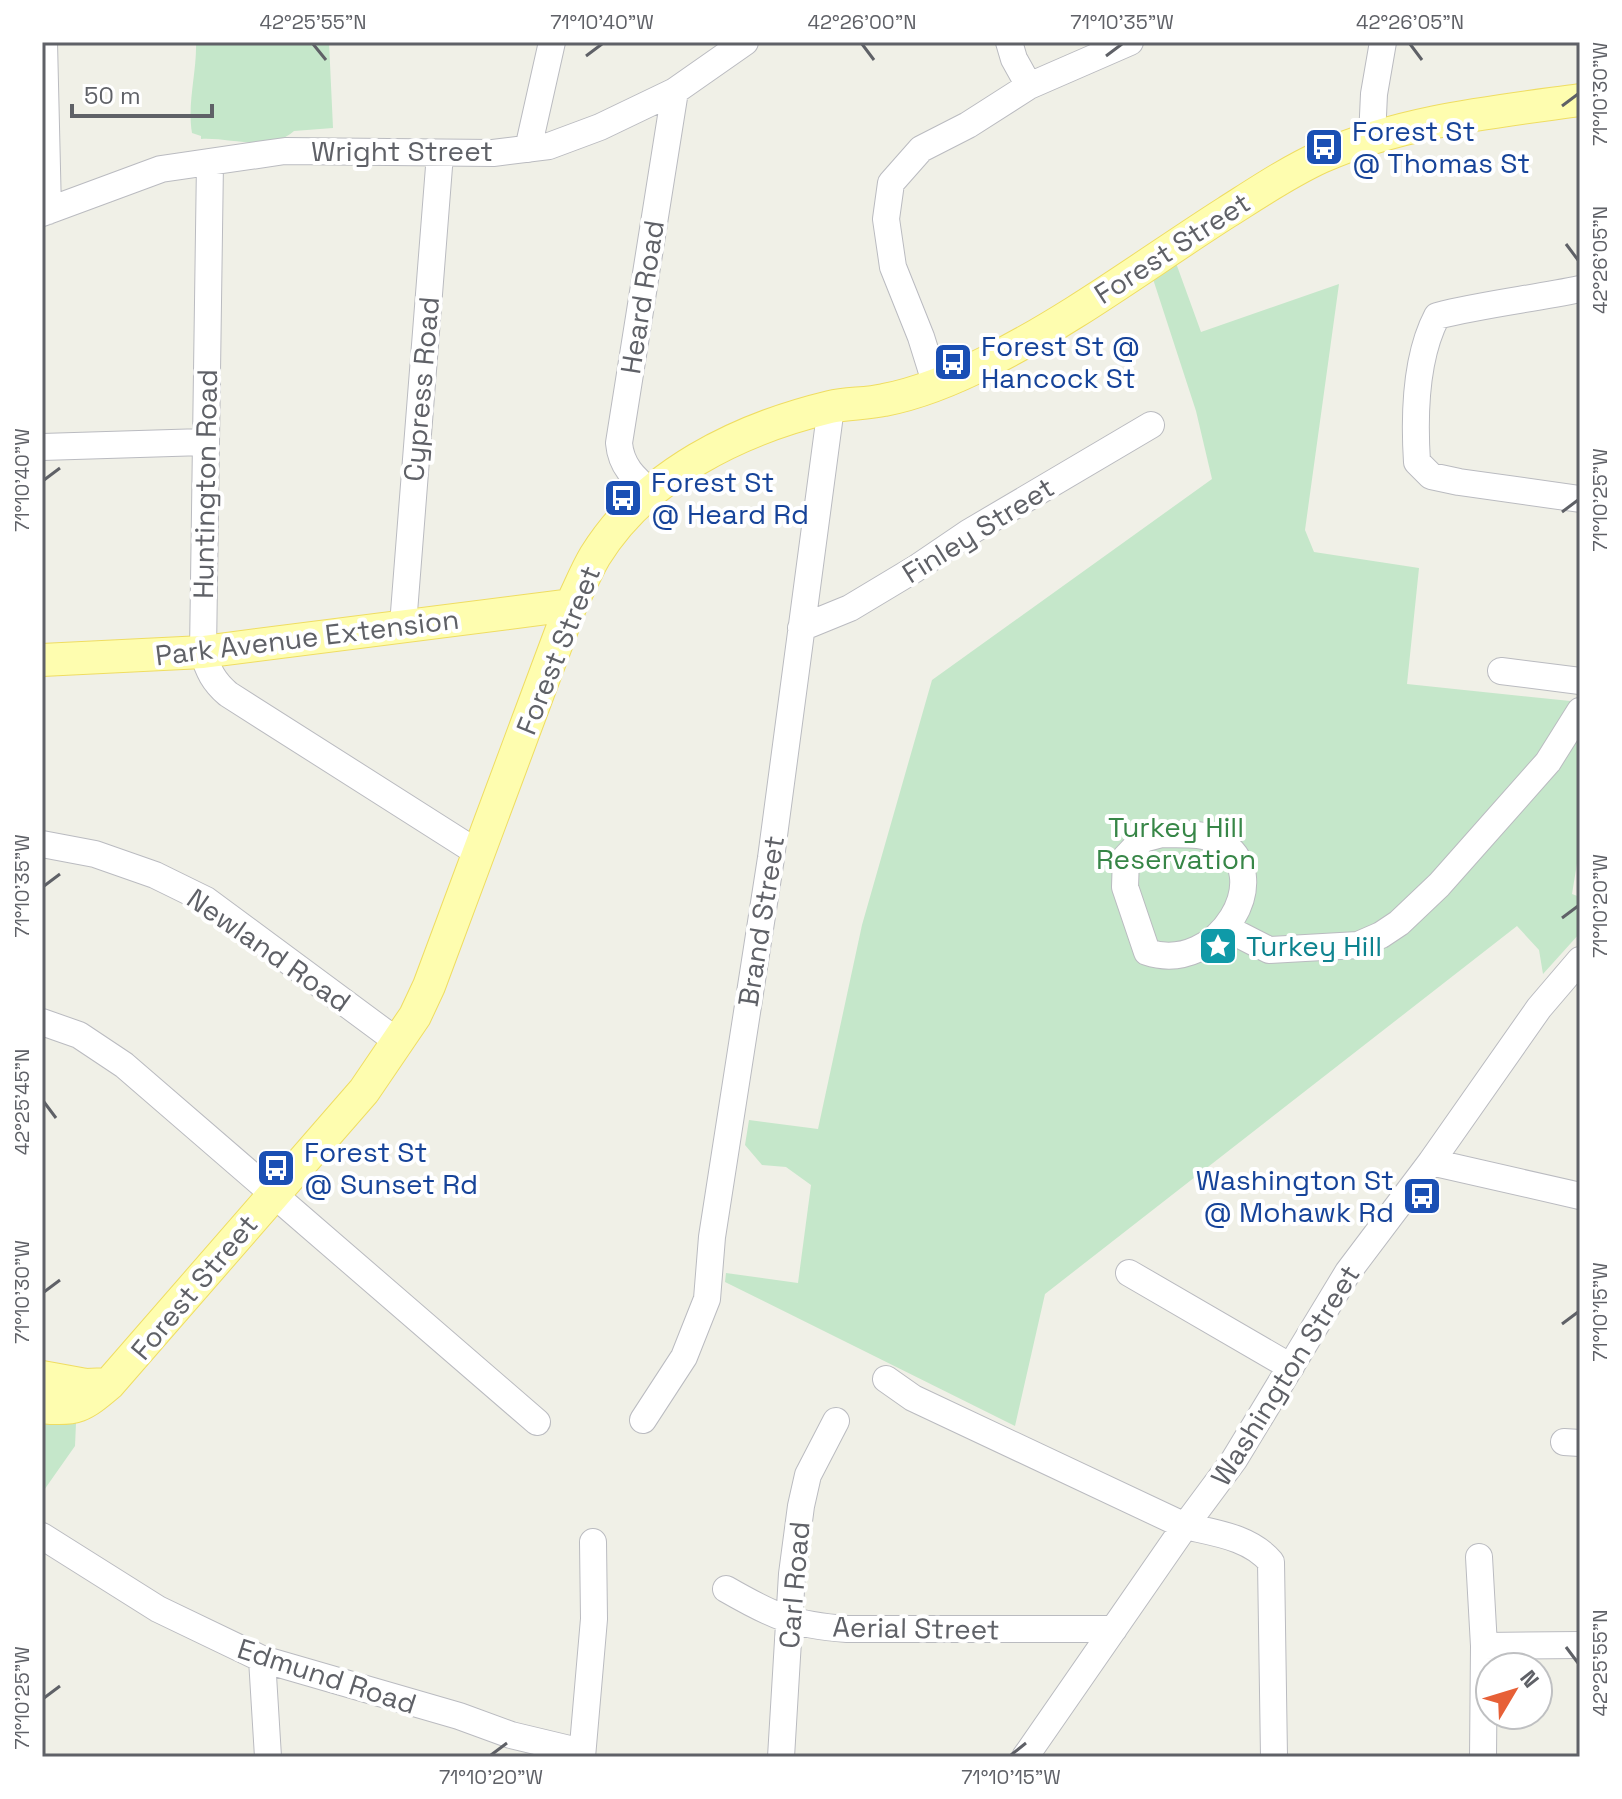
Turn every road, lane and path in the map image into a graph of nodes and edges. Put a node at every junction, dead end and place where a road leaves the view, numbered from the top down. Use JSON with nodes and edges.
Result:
{"nodes":[{"id":1,"x":44,"y":42,"type":"edge"},
{"id":2,"x":552,"y":42,"type":"edge"},
{"id":3,"x":745,"y":42,"type":"edge"},
{"id":4,"x":1009,"y":42,"type":"edge"},
{"id":5,"x":1130,"y":42,"type":"edge"},
{"id":6,"x":1383,"y":42,"type":"edge"},
{"id":7,"x":1029,"y":86,"type":"junction"},
{"id":8,"x":675,"y":91,"type":"junction"},
{"id":9,"x":1580,"y":100,"type":"edge"},
{"id":10,"x":1372,"y":137,"type":"junction"},
{"id":11,"x":528,"y":149,"type":"junction"},
{"id":12,"x":440,"y":154,"type":"junction"},
{"id":13,"x":210,"y":162,"type":"junction"},
{"id":14,"x":45,"y":212,"type":"edge"},
{"id":15,"x":1580,"y":289,"type":"edge"},
{"id":16,"x":936,"y":385,"type":"junction"},
{"id":17,"x":831,"y":407,"type":"junction"},
{"id":18,"x":1151,"y":425,"type":"dead end"},
{"id":19,"x":204,"y":442,"type":"junction"},
{"id":20,"x":42,"y":447,"type":"edge"},
{"id":21,"x":651,"y":492,"type":"junction"},
{"id":22,"x":1580,"y":499,"type":"edge"},
{"id":23,"x":571,"y":605,"type":"junction"},
{"id":24,"x":403,"y":625,"type":"junction"},
{"id":25,"x":801,"y":628,"type":"junction"},
{"id":26,"x":203,"y":652,"type":"junction"},
{"id":27,"x":42,"y":660,"type":"edge"},
{"id":28,"x":1501,"y":671,"type":"dead end"},
{"id":29,"x":1580,"y":681,"type":"edge"},
{"id":30,"x":1580,"y":711,"type":"edge"},
{"id":31,"x":42,"y":844,"type":"edge"},
{"id":32,"x":478,"y":853,"type":"junction"},
{"id":33,"x":1226,"y":928,"type":"junction"},
{"id":34,"x":1580,"y":960,"type":"edge"},
{"id":35,"x":42,"y":1022,"type":"edge"},
{"id":36,"x":398,"y":1042,"type":"junction"},
{"id":37,"x":1431,"y":1162,"type":"junction"},
{"id":38,"x":272,"y":1195,"type":"junction"},
{"id":39,"x":1580,"y":1196,"type":"edge"},
{"id":40,"x":1129,"y":1273,"type":"dead end"},
{"id":41,"x":1291,"y":1367,"type":"junction"},
{"id":42,"x":42,"y":1377,"type":"edge"},
{"id":43,"x":886,"y":1379,"type":"dead end"},
{"id":44,"x":109,"y":1384,"type":"junction"},
{"id":45,"x":42,"y":1407,"type":"edge"},
{"id":46,"x":643,"y":1420,"type":"dead end"},
{"id":47,"x":836,"y":1421,"type":"dead end"},
{"id":48,"x":537,"y":1422,"type":"dead end"},
{"id":49,"x":1185,"y":1526,"type":"junction"},
{"id":50,"x":42,"y":1536,"type":"edge"},
{"id":51,"x":593,"y":1542,"type":"dead end"},
{"id":52,"x":1479,"y":1557,"type":"dead end"},
{"id":53,"x":726,"y":1589,"type":"dead end"},
{"id":54,"x":789,"y":1621,"type":"junction"},
{"id":55,"x":1114,"y":1629,"type":"junction"},
{"id":56,"x":1580,"y":1645,"type":"edge"},
{"id":57,"x":1484,"y":1646,"type":"junction"},
{"id":58,"x":262,"y":1659,"type":"junction"},
{"id":59,"x":582,"y":1754,"type":"edge"},
{"id":60,"x":268,"y":1757,"type":"edge"},
{"id":61,"x":781,"y":1757,"type":"edge"},
{"id":62,"x":1025,"y":1757,"type":"edge"},
{"id":63,"x":1274,"y":1757,"type":"edge"},
{"id":64,"x":1483,"y":1757,"type":"edge"}],
"edges":[{"from":1,"to":14,"type":"street"},
{"from":2,"to":11,"type":"street"},
{"from":3,"to":8,"type":"street","name":"Wright Street"},
{"from":4,"to":7,"type":"street"},
{"from":5,"to":7,"type":"street"},
{"from":6,"to":10,"type":"street"},
{"from":7,"to":16,"type":"street"},
{"from":8,"to":11,"type":"street","name":"Wright Street"},
{"from":8,"to":21,"type":"street","name":"Heard Road"},
{"from":9,"to":10,"type":"main road","name":"Forest Street"},
{"from":10,"to":16,"type":"main road","name":"Forest Street"},
{"from":11,"to":12,"type":"street","name":"Wright Street"},
{"from":12,"to":13,"type":"street","name":"Wright Street"},
{"from":12,"to":24,"type":"street","name":"Cypress Road"},
{"from":13,"to":14,"type":"street","name":"Wright Street"},
{"from":13,"to":19,"type":"street","name":"Huntington Road"},
{"from":15,"to":22,"type":"street"},
{"from":16,"to":17,"type":"main road","name":"Forest Street"},
{"from":17,"to":21,"type":"main road","name":"Forest Street"},
{"from":17,"to":25,"type":"street","name":"Brand Street"},
{"from":18,"to":25,"type":"street","name":"Finley Street"},
{"from":19,"to":20,"type":"street"},
{"from":19,"to":26,"type":"street","name":"Huntington Road"},
{"from":21,"to":23,"type":"main road","name":"Forest Street"},
{"from":23,"to":24,"type":"main road","name":"Park Avenue Extension"},
{"from":23,"to":32,"type":"main road","name":"Forest Street"},
{"from":24,"to":26,"type":"main road","name":"Park Avenue Extension"},
{"from":25,"to":46,"type":"street","name":"Brand Street"},
{"from":26,"to":27,"type":"main road","name":"Park Avenue Extension"},
{"from":26,"to":32,"type":"street","name":"Huntington Road"},
{"from":28,"to":29,"type":"street"},
{"from":30,"to":33,"type":"street"},
{"from":31,"to":36,"type":"street","name":"Newland Road"},
{"from":32,"to":36,"type":"main road","name":"Forest Street"},
{"from":33,"to":33,"type":"street"},
{"from":34,"to":37,"type":"street","name":"Washington Street"},
{"from":35,"to":38,"type":"street"},
{"from":36,"to":38,"type":"main road","name":"Forest Street"},
{"from":37,"to":39,"type":"street"},
{"from":37,"to":41,"type":"street","name":"Washington Street"},
{"from":38,"to":44,"type":"main road","name":"Forest Street"},
{"from":38,"to":48,"type":"street"},
{"from":40,"to":41,"type":"street"},
{"from":41,"to":49,"type":"street","name":"Washington Street"},
{"from":42,"to":44,"type":"main road","name":"Forest Street"},
{"from":43,"to":49,"type":"street"},
{"from":44,"to":45,"type":"main road","name":"Forest Street"},
{"from":47,"to":54,"type":"street","name":"Carl Road"},
{"from":49,"to":55,"type":"street","name":"Washington Street"},
{"from":49,"to":63,"type":"street"},
{"from":50,"to":58,"type":"street","name":"Edmund Road"},
{"from":51,"to":59,"type":"street"},
{"from":52,"to":57,"type":"street"},
{"from":53,"to":54,"type":"street","name":"Aerial Street"},
{"from":54,"to":55,"type":"street","name":"Aerial Street"},
{"from":54,"to":61,"type":"street","name":"Carl Road"},
{"from":55,"to":62,"type":"street","name":"Washington Street"},
{"from":56,"to":57,"type":"street"},
{"from":57,"to":64,"type":"street"},
{"from":58,"to":59,"type":"street","name":"Edmund Road"},
{"from":58,"to":60,"type":"street"}]}
